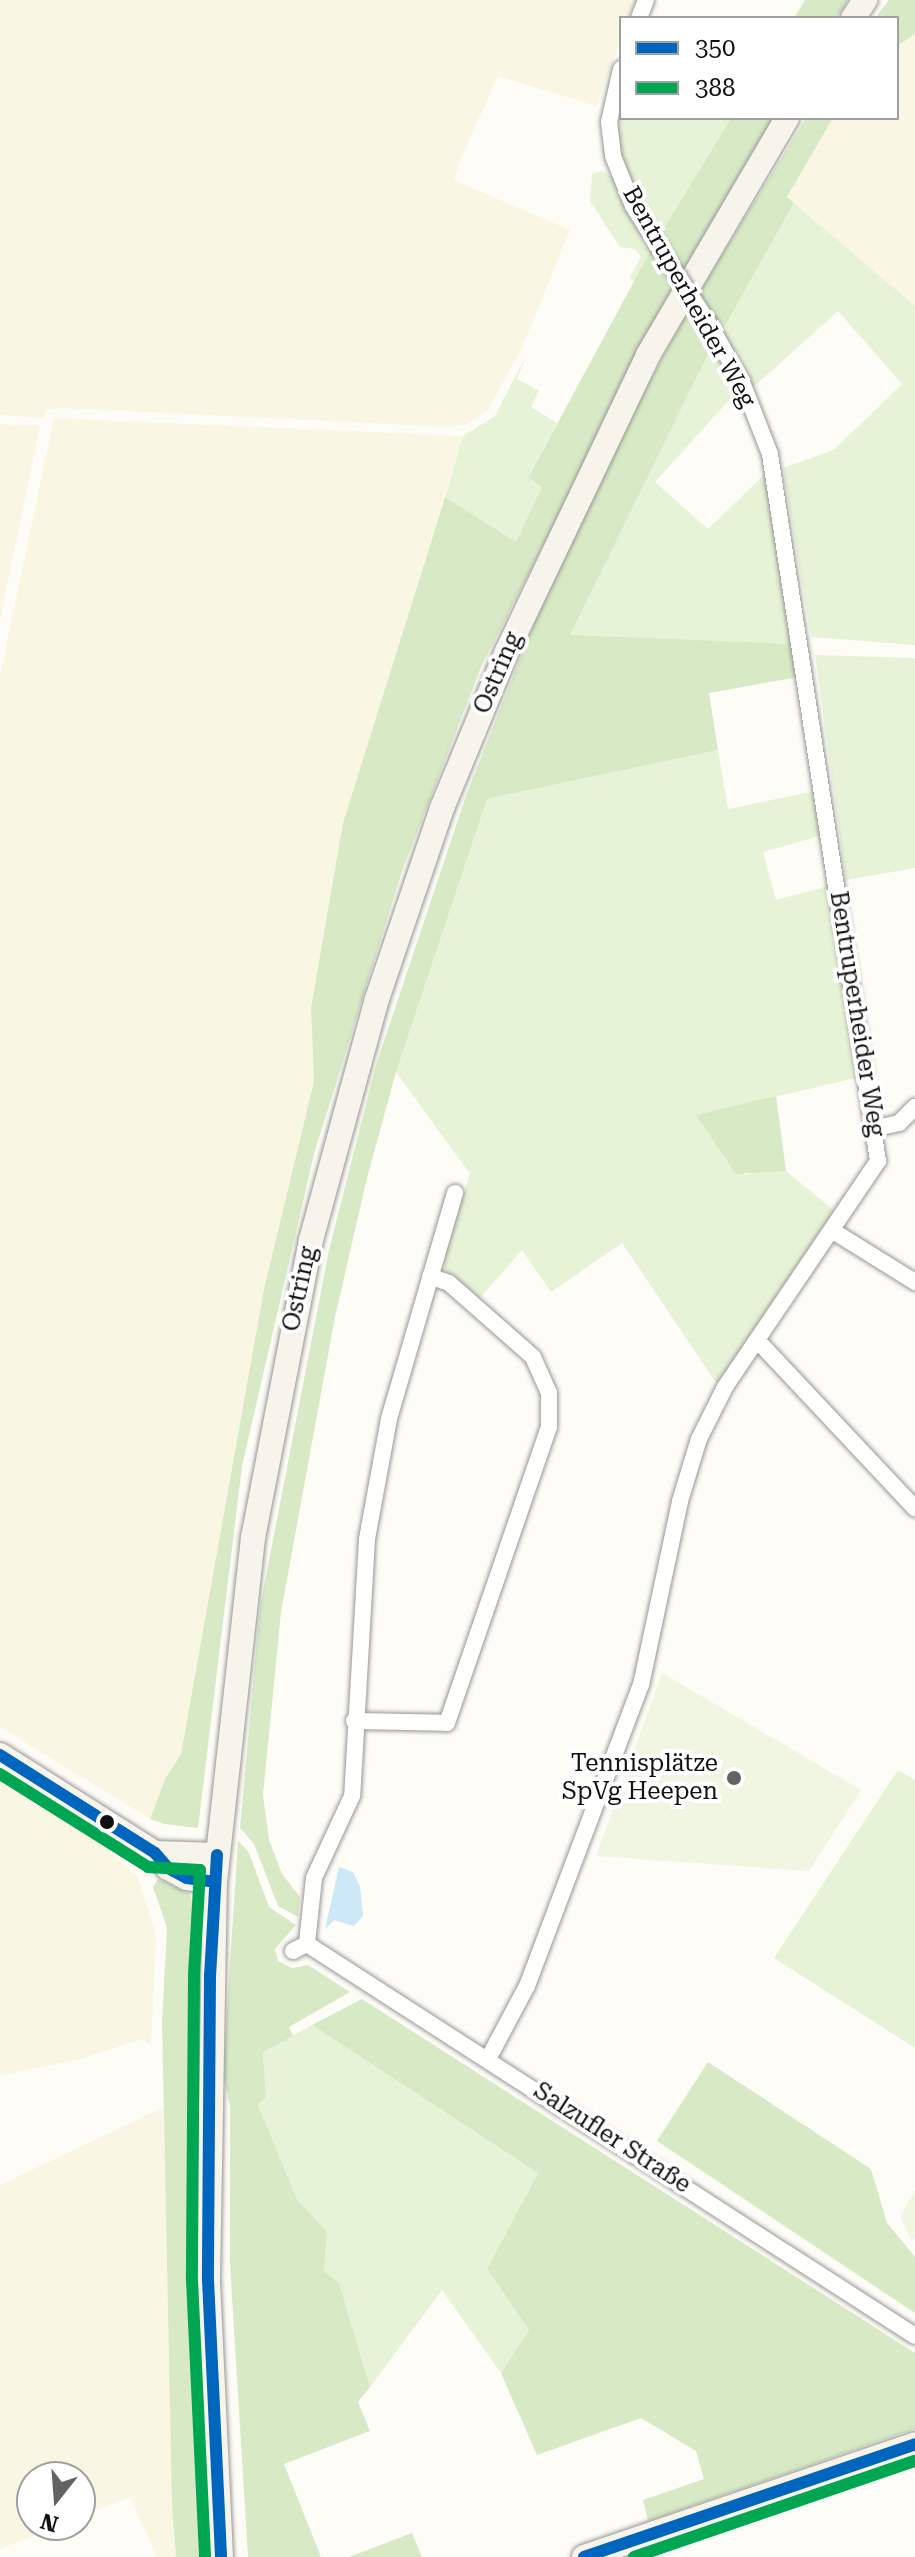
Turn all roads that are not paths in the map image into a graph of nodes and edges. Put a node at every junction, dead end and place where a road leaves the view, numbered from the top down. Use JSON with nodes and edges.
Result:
{"nodes":[{"id":1,"x":619,"y":78,"type":"edge"},
{"id":2,"x":786,"y":120,"type":"edge"},
{"id":3,"x":915,"y":1107,"type":"edge"},
{"id":4,"x":876,"y":1128,"type":"junction"},
{"id":5,"x":455,"y":1193,"type":"dead end"},
{"id":6,"x":833,"y":1231,"type":"junction"},
{"id":7,"x":430,"y":1276,"type":"junction"},
{"id":8,"x":915,"y":1282,"type":"edge"},
{"id":9,"x":757,"y":1340,"type":"junction"},
{"id":10,"x":915,"y":1508,"type":"edge"},
{"id":11,"x":354,"y":1721,"type":"junction"},
{"id":12,"x":0,"y":1755,"type":"edge"},
{"id":13,"x":155,"y":1853,"type":"junction"},
{"id":14,"x":217,"y":1855,"type":"junction"},
{"id":15,"x":215,"y":1882,"type":"junction"},
{"id":16,"x":488,"y":2059,"type":"junction"},
{"id":17,"x":915,"y":2336,"type":"edge"},
{"id":18,"x":915,"y":2444,"type":"edge"},
{"id":19,"x":221,"y":2557,"type":"edge"},
{"id":20,"x":584,"y":2557,"type":"edge"}],
"edges":[{"from":1,"to":4,"type":"street","name":"Bentruperheider Weg","bridge":true},
{"from":2,"to":14,"type":"main road","name":"Ostring"},
{"from":3,"to":4,"type":"street"},
{"from":4,"to":6,"type":"street","name":"Bentruperheider Weg"},
{"from":5,"to":7,"type":"street"},
{"from":6,"to":8,"type":"street"},
{"from":6,"to":9,"type":"street","name":"Bentruperheider Weg"},
{"from":7,"to":11,"type":"street"},
{"from":7,"to":11,"type":"street"},
{"from":9,"to":10,"type":"street"},
{"from":9,"to":16,"type":"street","name":"Bentruperheider Weg"},
{"from":11,"to":16,"type":"street","name":"Salzufler Straße"},
{"from":12,"to":13,"type":"main road"},
{"from":13,"to":14,"type":"main road"},
{"from":13,"to":15,"type":"main road"},
{"from":14,"to":15,"type":"main road","name":"Ostring"},
{"from":15,"to":19,"type":"main road","name":"Ostring"},
{"from":16,"to":17,"type":"street","name":"Salzufler Straße"},
{"from":18,"to":20,"type":"main road"}]}
